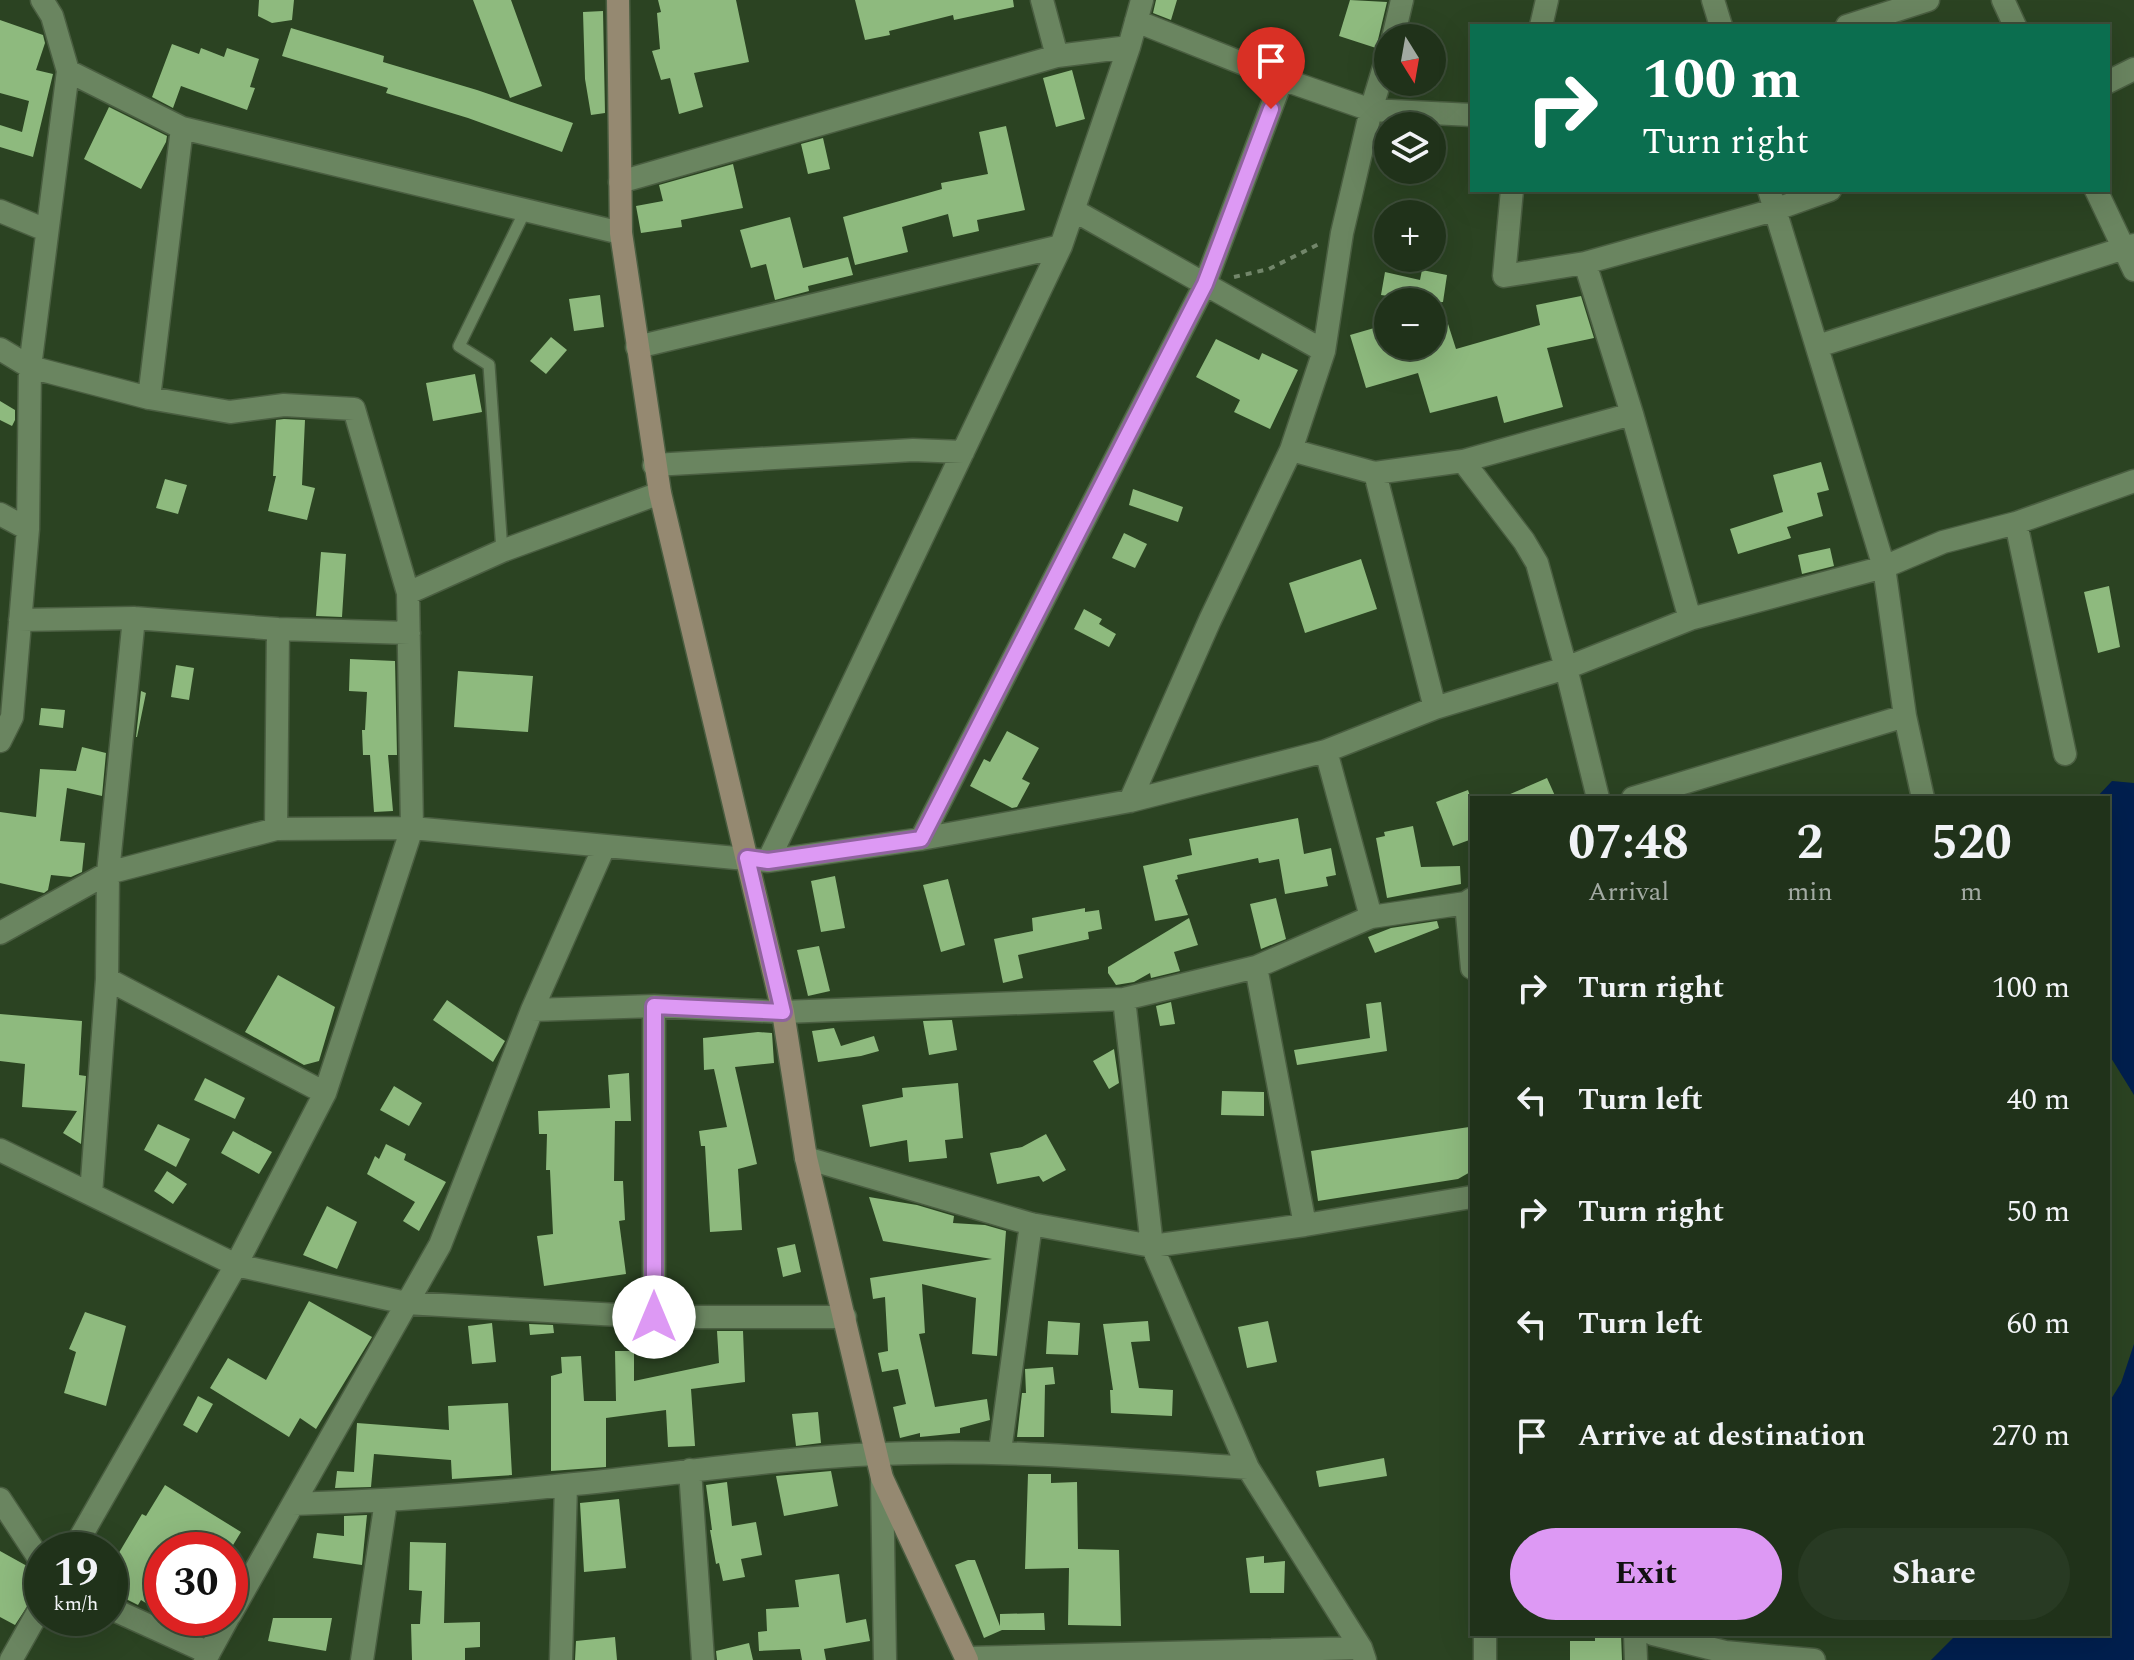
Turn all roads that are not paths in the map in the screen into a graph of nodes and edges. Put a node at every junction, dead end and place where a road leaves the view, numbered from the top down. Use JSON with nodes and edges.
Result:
{"nodes":[{"id":1,"x":42,"y":0,"type":"edge"},
{"id":2,"x":618,"y":0,"type":"edge"},
{"id":3,"x":1042,"y":0,"type":"edge"},
{"id":4,"x":1402,"y":0,"type":"edge"},
{"id":5,"x":1547,"y":0,"type":"edge"},
{"id":6,"x":1713,"y":0,"type":"edge"},
{"id":7,"x":1928,"y":0,"type":"edge"},
{"id":8,"x":2003,"y":0,"type":"edge"},
{"id":9,"x":1139,"y":11,"type":"edge"},
{"id":10,"x":1396,"y":24,"type":"edge"},
{"id":11,"x":1541,"y":24,"type":"edge"},
{"id":12,"x":1720,"y":24,"type":"edge"},
{"id":13,"x":1853,"y":24,"type":"edge"},
{"id":14,"x":2014,"y":24,"type":"edge"},
{"id":15,"x":1129,"y":47,"type":"junction"},
{"id":16,"x":1057,"y":56,"type":"junction"},
{"id":17,"x":2134,"y":69,"type":"edge"},
{"id":18,"x":68,"y":71,"type":"junction"},
{"id":19,"x":1282,"y":79,"type":"junction"},
{"id":20,"x":2110,"y":81,"type":"edge"},
{"id":21,"x":1375,"y":96,"type":"edge"},
{"id":22,"x":1371,"y":110,"type":"junction"},
{"id":23,"x":1470,"y":115,"type":"edge"},
{"id":24,"x":182,"y":128,"type":"junction"},
{"id":25,"x":620,"y":182,"type":"junction"},
{"id":26,"x":1512,"y":192,"type":"edge"},
{"id":27,"x":1818,"y":192,"type":"edge"},
{"id":28,"x":2097,"y":192,"type":"edge"},
{"id":29,"x":1772,"y":200,"type":"edge"},
{"id":30,"x":0,"y":211,"type":"edge"},
{"id":31,"x":525,"y":211,"type":"junction"},
{"id":32,"x":1075,"y":211,"type":"junction"},
{"id":33,"x":46,"y":230,"type":"junction"},
{"id":34,"x":621,"y":233,"type":"junction"},
{"id":35,"x":1061,"y":246,"type":"junction"},
{"id":36,"x":2129,"y":247,"type":"edge"},
{"id":37,"x":1585,"y":263,"type":"junction"},
{"id":38,"x":2134,"y":270,"type":"edge"},
{"id":39,"x":1205,"y":284,"type":"junction"},
{"id":40,"x":1818,"y":346,"type":"junction"},
{"id":41,"x":637,"y":347,"type":"junction"},
{"id":42,"x":0,"y":349,"type":"edge"},
{"id":43,"x":1324,"y":351,"type":"junction"},
{"id":44,"x":30,"y":367,"type":"junction"},
{"id":45,"x":149,"y":398,"type":"junction"},
{"id":46,"x":1632,"y":414,"type":"junction"},
{"id":47,"x":1291,"y":450,"type":"junction"},
{"id":48,"x":963,"y":452,"type":"junction"},
{"id":49,"x":1463,"y":461,"type":"junction"},
{"id":50,"x":654,"y":465,"type":"junction"},
{"id":51,"x":1375,"y":473,"type":"junction"},
{"id":52,"x":2134,"y":481,"type":"edge"},
{"id":53,"x":660,"y":493,"type":"junction"},
{"id":54,"x":0,"y":514,"type":"edge"},
{"id":55,"x":2016,"y":523,"type":"junction"},
{"id":56,"x":28,"y":529,"type":"junction"},
{"id":57,"x":502,"y":551,"type":"junction"},
{"id":58,"x":1884,"y":567,"type":"junction"},
{"id":59,"x":408,"y":593,"type":"junction"},
{"id":60,"x":134,"y":618,"type":"junction"},
{"id":61,"x":1690,"y":619,"type":"junction"},
{"id":62,"x":20,"y":620,"type":"junction"},
{"id":63,"x":278,"y":629,"type":"junction"},
{"id":64,"x":409,"y":633,"type":"junction"},
{"id":65,"x":1566,"y":668,"type":"junction"},
{"id":66,"x":1435,"y":708,"type":"junction"},
{"id":67,"x":1905,"y":716,"type":"junction"},
{"id":68,"x":0,"y":741,"type":"edge"},
{"id":69,"x":1326,"y":751,"type":"junction"},
{"id":70,"x":2065,"y":754,"type":"dead end"},
{"id":71,"x":1598,"y":796,"type":"edge"},
{"id":72,"x":1640,"y":796,"type":"edge"},
{"id":73,"x":1923,"y":796,"type":"edge"},
{"id":74,"x":1130,"y":801,"type":"junction"},
{"id":75,"x":412,"y":828,"type":"junction"},
{"id":76,"x":276,"y":829,"type":"junction"},
{"id":77,"x":921,"y":839,"type":"junction"},
{"id":78,"x":604,"y":847,"type":"junction"},
{"id":79,"x":757,"y":859,"type":"junction"},
{"id":80,"x":108,"y":873,"type":"junction"},
{"id":81,"x":1469,"y":901,"type":"edge"},
{"id":82,"x":1371,"y":917,"type":"junction"},
{"id":83,"x":1470,"y":923,"type":"edge"},
{"id":84,"x":0,"y":933,"type":"edge"},
{"id":85,"x":1256,"y":967,"type":"junction"},
{"id":86,"x":107,"y":979,"type":"junction"},
{"id":87,"x":1124,"y":999,"type":"junction"},
{"id":88,"x":654,"y":1006,"type":"junction"},
{"id":89,"x":532,"y":1010,"type":"junction"},
{"id":90,"x":783,"y":1012,"type":"junction"},
{"id":91,"x":325,"y":1093,"type":"junction"},
{"id":92,"x":0,"y":1150,"type":"edge"},
{"id":93,"x":806,"y":1158,"type":"junction"},
{"id":94,"x":91,"y":1194,"type":"junction"},
{"id":95,"x":1470,"y":1197,"type":"edge"},
{"id":96,"x":1031,"y":1224,"type":"junction"},
{"id":97,"x":1305,"y":1225,"type":"junction"},
{"id":98,"x":1152,"y":1246,"type":"junction"},
{"id":99,"x":236,"y":1265,"type":"junction"},
{"id":100,"x":406,"y":1303,"type":"junction"},
{"id":101,"x":654,"y":1317,"type":"junction"},
{"id":102,"x":845,"y":1317,"type":"junction"},
{"id":103,"x":1000,"y":1451,"type":"junction"},
{"id":104,"x":877,"y":1454,"type":"junction"},
{"id":105,"x":1248,"y":1468,"type":"junction"},
{"id":106,"x":690,"y":1470,"type":"junction"},
{"id":107,"x":882,"y":1478,"type":"junction"},
{"id":108,"x":566,"y":1485,"type":"junction"},
{"id":109,"x":0,"y":1499,"type":"edge"},
{"id":110,"x":386,"y":1501,"type":"junction"},
{"id":111,"x":293,"y":1504,"type":"junction"},
{"id":112,"x":83,"y":1532,"type":"edge"},
{"id":113,"x":24,"y":1536,"type":"edge"},
{"id":114,"x":248,"y":1583,"type":"edge"},
{"id":115,"x":128,"y":1617,"type":"edge"},
{"id":116,"x":25,"y":1636,"type":"edge"},
{"id":117,"x":218,"y":1636,"type":"edge"},
{"id":118,"x":1485,"y":1636,"type":"edge"},
{"id":119,"x":1635,"y":1636,"type":"edge"},
{"id":120,"x":1661,"y":1636,"type":"edge"},
{"id":121,"x":0,"y":1652,"type":"edge"},
{"id":122,"x":1363,"y":1654,"type":"edge"},
{"id":123,"x":207,"y":1656,"type":"edge"},
{"id":124,"x":966,"y":1659,"type":"edge"},
{"id":125,"x":11,"y":1660,"type":"edge"},
{"id":126,"x":362,"y":1660,"type":"edge"},
{"id":127,"x":561,"y":1660,"type":"edge"},
{"id":128,"x":703,"y":1660,"type":"edge"},
{"id":129,"x":885,"y":1660,"type":"edge"},
{"id":130,"x":1485,"y":1660,"type":"edge"},
{"id":131,"x":1636,"y":1660,"type":"edge"},
{"id":132,"x":1814,"y":1660,"type":"edge"}],
"edges":[{"from":1,"to":18,"type":"street"},
{"from":2,"to":25,"type":"main road"},
{"from":3,"to":16,"type":"street"},
{"from":4,"to":10,"type":"street"},
{"from":5,"to":11,"type":"street"},
{"from":6,"to":12,"type":"street"},
{"from":7,"to":13,"type":"street"},
{"from":8,"to":14,"type":"street"},
{"from":9,"to":15,"type":"street"},
{"from":9,"to":19,"type":"street"},
{"from":15,"to":16,"type":"street"},
{"from":15,"to":32,"type":"street"},
{"from":16,"to":25,"type":"street"},
{"from":17,"to":20,"type":"street"},
{"from":18,"to":24,"type":"street"},
{"from":18,"to":33,"type":"street"},
{"from":19,"to":22,"type":"street"},
{"from":19,"to":39,"type":"street"},
{"from":21,"to":22,"type":"street"},
{"from":22,"to":23,"type":"street"},
{"from":22,"to":43,"type":"street"},
{"from":24,"to":31,"type":"street"},
{"from":24,"to":45,"type":"street"},
{"from":25,"to":34,"type":"main road"},
{"from":26,"to":37,"type":"street"},
{"from":27,"to":29,"type":"street"},
{"from":28,"to":36,"type":"street"},
{"from":29,"to":37,"type":"street"},
{"from":29,"to":40,"type":"street"},
{"from":30,"to":33,"type":"street"},
{"from":31,"to":34,"type":"street"},
{"from":31,"to":57,"type":"lane"},
{"from":32,"to":35,"type":"street"},
{"from":32,"to":39,"type":"street"},
{"from":33,"to":44,"type":"street"},
{"from":34,"to":41,"type":"main road"},
{"from":35,"to":41,"type":"street"},
{"from":35,"to":48,"type":"street"},
{"from":36,"to":38,"type":"street"},
{"from":36,"to":40,"type":"street"},
{"from":37,"to":46,"type":"street"},
{"from":39,"to":43,"type":"street"},
{"from":39,"to":77,"type":"street"},
{"from":40,"to":58,"type":"street"},
{"from":41,"to":50,"type":"main road"},
{"from":42,"to":44,"type":"street"},
{"from":43,"to":47,"type":"street"},
{"from":44,"to":45,"type":"street"},
{"from":44,"to":56,"type":"street"},
{"from":45,"to":59,"type":"street"},
{"from":46,"to":49,"type":"street"},
{"from":46,"to":61,"type":"street"},
{"from":47,"to":51,"type":"street"},
{"from":47,"to":74,"type":"street"},
{"from":48,"to":50,"type":"street"},
{"from":48,"to":79,"type":"street"},
{"from":49,"to":51,"type":"street"},
{"from":49,"to":65,"type":"street"},
{"from":50,"to":53,"type":"main road"},
{"from":51,"to":66,"type":"street"},
{"from":52,"to":55,"type":"street"},
{"from":53,"to":57,"type":"street"},
{"from":53,"to":79,"type":"main road"},
{"from":54,"to":56,"type":"street"},
{"from":55,"to":58,"type":"street"},
{"from":55,"to":70,"type":"street"},
{"from":56,"to":62,"type":"street"},
{"from":57,"to":59,"type":"street"},
{"from":58,"to":61,"type":"street"},
{"from":58,"to":67,"type":"street"},
{"from":59,"to":64,"type":"street"},
{"from":60,"to":62,"type":"street"},
{"from":60,"to":63,"type":"street"},
{"from":60,"to":80,"type":"street"},
{"from":61,"to":65,"type":"street"},
{"from":62,"to":68,"type":"street"},
{"from":63,"to":64,"type":"street"},
{"from":63,"to":76,"type":"street"},
{"from":64,"to":75,"type":"street"},
{"from":65,"to":66,"type":"street"},
{"from":65,"to":71,"type":"street"},
{"from":66,"to":69,"type":"street"},
{"from":67,"to":72,"type":"street"},
{"from":67,"to":73,"type":"street"},
{"from":69,"to":74,"type":"street"},
{"from":69,"to":82,"type":"street"},
{"from":74,"to":77,"type":"street"},
{"from":75,"to":76,"type":"street"},
{"from":75,"to":78,"type":"street"},
{"from":75,"to":91,"type":"street"},
{"from":76,"to":80,"type":"street"},
{"from":77,"to":79,"type":"street"},
{"from":78,"to":79,"type":"street"},
{"from":78,"to":89,"type":"street"},
{"from":79,"to":90,"type":"main road"},
{"from":80,"to":84,"type":"street"},
{"from":80,"to":86,"type":"street"},
{"from":81,"to":82,"type":"street"},
{"from":81,"to":83,"type":"street"},
{"from":82,"to":85,"type":"street"},
{"from":85,"to":87,"type":"street"},
{"from":85,"to":97,"type":"street"},
{"from":86,"to":91,"type":"street"},
{"from":86,"to":94,"type":"street"},
{"from":87,"to":90,"type":"street"},
{"from":87,"to":98,"type":"street"},
{"from":88,"to":89,"type":"street"},
{"from":88,"to":90,"type":"street"},
{"from":88,"to":101,"type":"street"},
{"from":89,"to":100,"type":"street"},
{"from":90,"to":93,"type":"main road"},
{"from":91,"to":99,"type":"street"},
{"from":92,"to":94,"type":"street"},
{"from":93,"to":96,"type":"street"},
{"from":93,"to":102,"type":"main road"},
{"from":94,"to":99,"type":"street"},
{"from":95,"to":97,"type":"street"},
{"from":96,"to":98,"type":"street"},
{"from":96,"to":103,"type":"street"},
{"from":97,"to":98,"type":"street"},
{"from":98,"to":105,"type":"street"},
{"from":99,"to":100,"type":"street"},
{"from":99,"to":112,"type":"street"},
{"from":100,"to":101,"type":"street"},
{"from":100,"to":111,"type":"street"},
{"from":101,"to":102,"type":"street"},
{"from":102,"to":104,"type":"main road"},
{"from":103,"to":104,"type":"street"},
{"from":103,"to":105,"type":"street"},
{"from":104,"to":106,"type":"street"},
{"from":104,"to":107,"type":"main road"},
{"from":105,"to":122,"type":"street"},
{"from":106,"to":108,"type":"street"},
{"from":106,"to":128,"type":"street"},
{"from":107,"to":124,"type":"main road"},
{"from":107,"to":129,"type":"street"},
{"from":108,"to":110,"type":"street"},
{"from":108,"to":127,"type":"street"},
{"from":109,"to":113,"type":"street"},
{"from":110,"to":111,"type":"street"},
{"from":110,"to":126,"type":"street"},
{"from":111,"to":114,"type":"street"},
{"from":115,"to":123,"type":"street"},
{"from":116,"to":125,"type":"street"},
{"from":117,"to":123,"type":"street"},
{"from":118,"to":130,"type":"street"},
{"from":119,"to":131,"type":"street"},
{"from":120,"to":132,"type":"street"},
{"from":121,"to":125,"type":"street"},
{"from":122,"to":124,"type":"street"}]}
